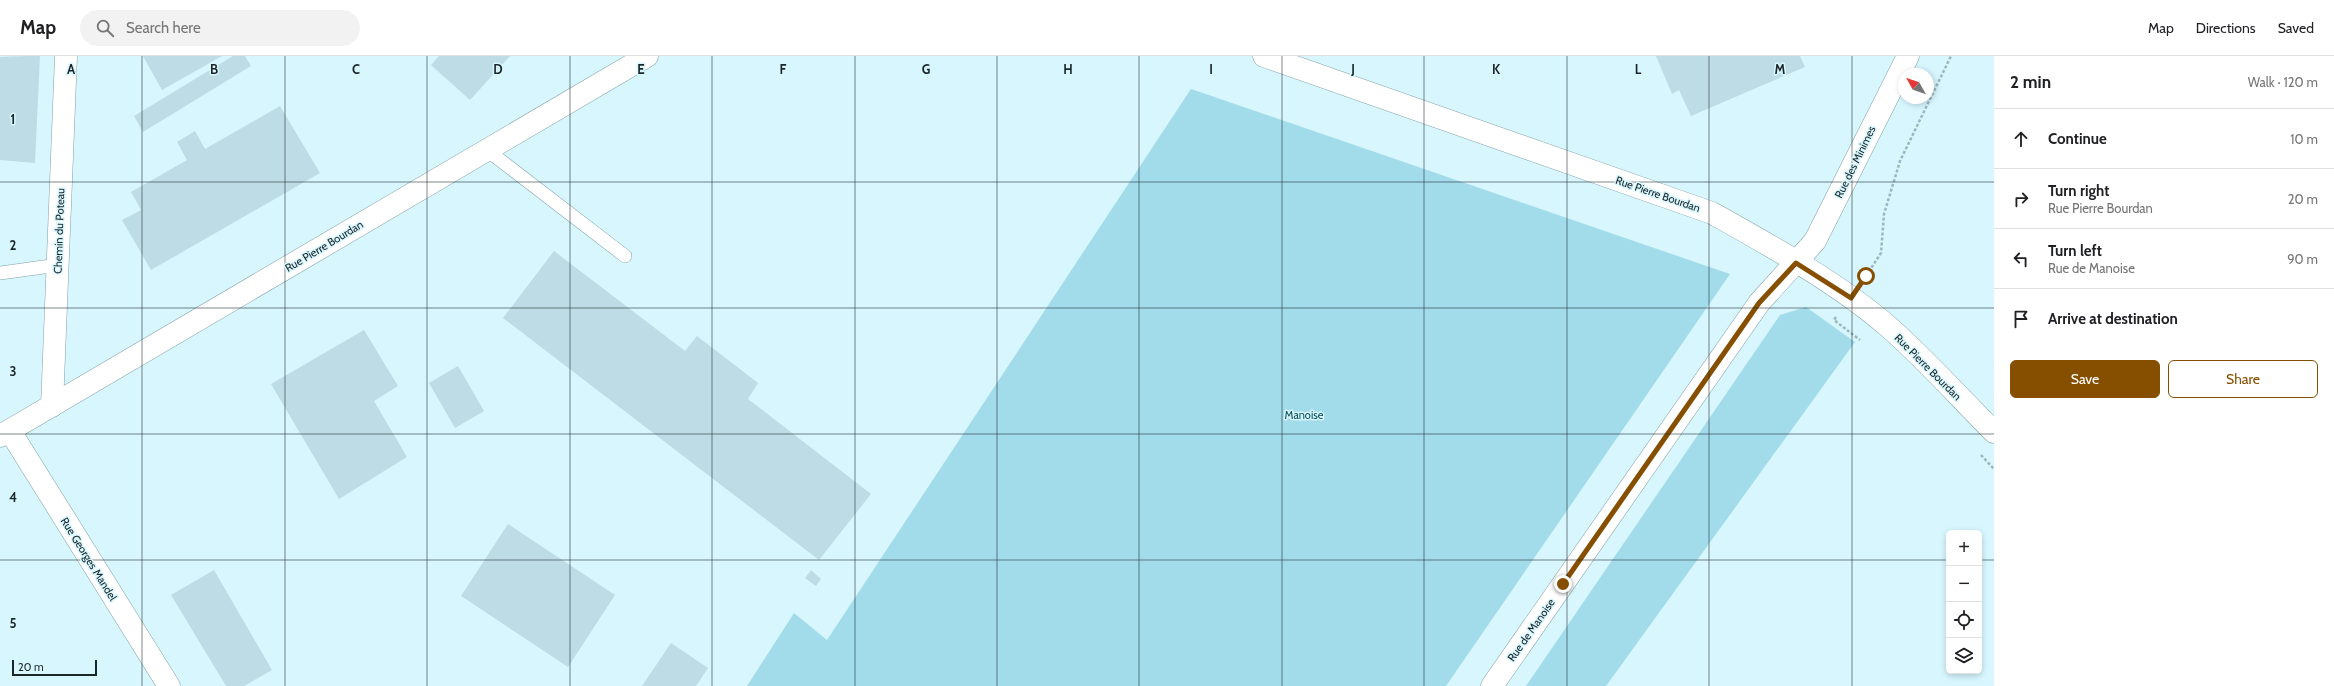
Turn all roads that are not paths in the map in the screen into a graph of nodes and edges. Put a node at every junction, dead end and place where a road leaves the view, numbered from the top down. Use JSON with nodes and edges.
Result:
{"nodes":[{"id":1,"x":66,"y":56,"type":"edge"},
{"id":2,"x":647,"y":56,"type":"edge"},
{"id":3,"x":1264,"y":56,"type":"edge"},
{"id":4,"x":1908,"y":56,"type":"edge"},
{"id":5,"x":487,"y":150,"type":"junction"},
{"id":6,"x":625,"y":256,"type":"dead end"},
{"id":7,"x":1796,"y":263,"type":"junction"},
{"id":8,"x":58,"y":265,"type":"junction"},
{"id":9,"x":0,"y":273,"type":"edge"},
{"id":10,"x":52,"y":406,"type":"junction"},
{"id":11,"x":1994,"y":432,"type":"edge"},
{"id":12,"x":5,"y":434,"type":"edge"},
{"id":13,"x":169,"y":686,"type":"edge"},
{"id":14,"x":1492,"y":686,"type":"edge"}],
"edges":[{"from":1,"to":8,"type":"street","name":"Chemin du Poteau"},
{"from":2,"to":5,"type":"street","name":"Rue Pierre Bourdan"},
{"from":3,"to":7,"type":"street","name":"Rue Pierre Bourdan"},
{"from":4,"to":7,"type":"street","name":"Rue des Minimes"},
{"from":5,"to":6,"type":"lane"},
{"from":5,"to":10,"type":"street","name":"Rue Pierre Bourdan"},
{"from":7,"to":11,"type":"street","name":"Rue Pierre Bourdan"},
{"from":7,"to":14,"type":"street","name":"Rue de Manoise"},
{"from":8,"to":9,"type":"lane"},
{"from":8,"to":10,"type":"street","name":"Chemin du Poteau"},
{"from":10,"to":12,"type":"street","name":"Rue Pierre Bourdan"},
{"from":12,"to":13,"type":"street","name":"Rue Georges Mandel"}]}
